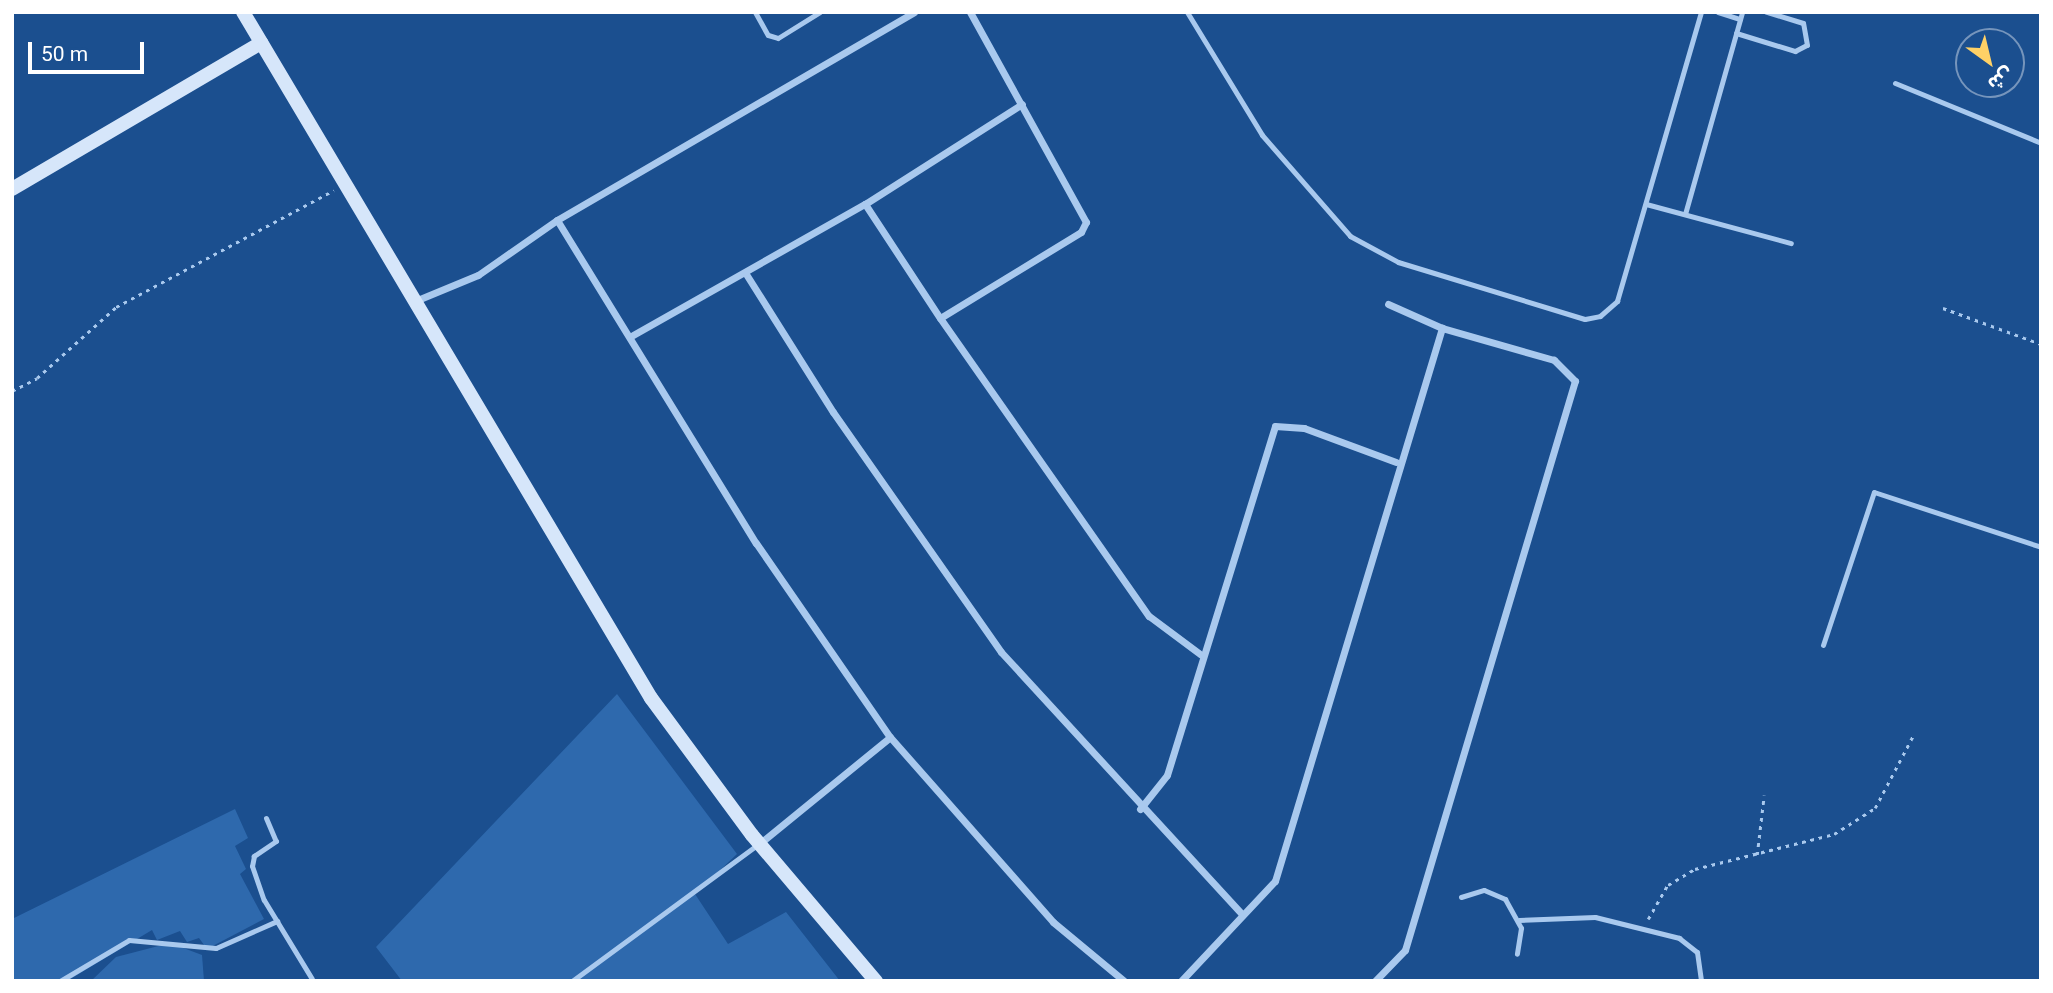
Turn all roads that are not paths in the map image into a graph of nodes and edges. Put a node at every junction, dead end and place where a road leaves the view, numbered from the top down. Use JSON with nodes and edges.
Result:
{"nodes":[{"id":1,"x":243,"y":12,"type":"edge"},
{"id":2,"x":755,"y":12,"type":"edge"},
{"id":3,"x":820,"y":12,"type":"edge"},
{"id":4,"x":894,"y":12,"type":"edge"},
{"id":5,"x":914,"y":12,"type":"edge"},
{"id":6,"x":970,"y":12,"type":"edge"},
{"id":7,"x":1187,"y":12,"type":"edge"},
{"id":8,"x":1702,"y":12,"type":"edge"},
{"id":9,"x":1718,"y":12,"type":"edge"},
{"id":10,"x":1766,"y":12,"type":"edge"},
{"id":11,"x":1741,"y":16,"type":"edge"},
{"id":12,"x":899,"y":21,"type":"junction"},
{"id":13,"x":1737,"y":33,"type":"junction"},
{"id":14,"x":261,"y":43,"type":"junction"},
{"id":15,"x":1895,"y":83,"type":"dead end"},
{"id":16,"x":1022,"y":104,"type":"junction"},
{"id":17,"x":2041,"y":143,"type":"edge"},
{"id":18,"x":12,"y":189,"type":"edge"},
{"id":19,"x":865,"y":204,"type":"junction"},
{"id":20,"x":1646,"y":204,"type":"junction"},
{"id":21,"x":1685,"y":214,"type":"junction"},
{"id":22,"x":557,"y":220,"type":"junction"},
{"id":23,"x":1791,"y":243,"type":"dead end"},
{"id":24,"x":746,"y":274,"type":"junction"},
{"id":25,"x":411,"y":302,"type":"junction"},
{"id":26,"x":1388,"y":304,"type":"dead end"},
{"id":27,"x":940,"y":318,"type":"junction"},
{"id":28,"x":1441,"y":328,"type":"junction"},
{"id":29,"x":633,"y":335,"type":"junction"},
{"id":30,"x":1396,"y":462,"type":"junction"},
{"id":31,"x":2041,"y":547,"type":"edge"},
{"id":32,"x":1823,"y":645,"type":"dead end"},
{"id":33,"x":1200,"y":654,"type":"junction"},
{"id":34,"x":890,"y":737,"type":"junction"},
{"id":35,"x":1140,"y":809,"type":"junction"},
{"id":36,"x":266,"y":818,"type":"dead end"},
{"id":37,"x":759,"y":844,"type":"junction"},
{"id":38,"x":1461,"y":897,"type":"dead end"},
{"id":39,"x":1241,"y":914,"type":"junction"},
{"id":40,"x":1519,"y":920,"type":"junction"},
{"id":41,"x":277,"y":921,"type":"junction"},
{"id":42,"x":1517,"y":954,"type":"dead end"},
{"id":43,"x":312,"y":979,"type":"dead end"},
{"id":44,"x":60,"y":981,"type":"edge"},
{"id":45,"x":572,"y":981,"type":"edge"},
{"id":46,"x":876,"y":981,"type":"edge"},
{"id":47,"x":1124,"y":981,"type":"edge"},
{"id":48,"x":1181,"y":981,"type":"edge"},
{"id":49,"x":1376,"y":981,"type":"edge"},
{"id":50,"x":1701,"y":981,"type":"edge"}],
"edges":[{"from":1,"to":14,"type":"street"},
{"from":2,"to":3,"type":"lane"},
{"from":4,"to":12,"type":"lane"},
{"from":5,"to":12,"type":"street"},
{"from":6,"to":16,"type":"street"},
{"from":7,"to":20,"type":"lane"},
{"from":8,"to":20,"type":"lane"},
{"from":9,"to":11,"type":"lane"},
{"from":10,"to":13,"type":"lane"},
{"from":11,"to":13,"type":"lane"},
{"from":12,"to":22,"type":"street"},
{"from":13,"to":21,"type":"lane"},
{"from":14,"to":18,"type":"street"},
{"from":14,"to":25,"type":"street"},
{"from":15,"to":17,"type":"lane"},
{"from":16,"to":19,"type":"street"},
{"from":16,"to":27,"type":"street"},
{"from":19,"to":24,"type":"street"},
{"from":19,"to":27,"type":"street"},
{"from":20,"to":21,"type":"lane"},
{"from":21,"to":23,"type":"lane"},
{"from":22,"to":25,"type":"street"},
{"from":22,"to":29,"type":"street"},
{"from":24,"to":29,"type":"street"},
{"from":24,"to":35,"type":"street"},
{"from":25,"to":37,"type":"street"},
{"from":26,"to":28,"type":"street"},
{"from":27,"to":33,"type":"street"},
{"from":28,"to":30,"type":"street"},
{"from":28,"to":49,"type":"street"},
{"from":29,"to":34,"type":"street"},
{"from":30,"to":33,"type":"street"},
{"from":30,"to":39,"type":"street"},
{"from":31,"to":32,"type":"lane"},
{"from":33,"to":35,"type":"street"},
{"from":34,"to":37,"type":"street"},
{"from":34,"to":47,"type":"street"},
{"from":35,"to":39,"type":"street"},
{"from":36,"to":41,"type":"lane"},
{"from":37,"to":45,"type":"lane"},
{"from":37,"to":46,"type":"street"},
{"from":38,"to":40,"type":"lane"},
{"from":39,"to":48,"type":"street"},
{"from":40,"to":42,"type":"lane"},
{"from":40,"to":50,"type":"lane"},
{"from":41,"to":43,"type":"lane"},
{"from":41,"to":44,"type":"lane"}]}
